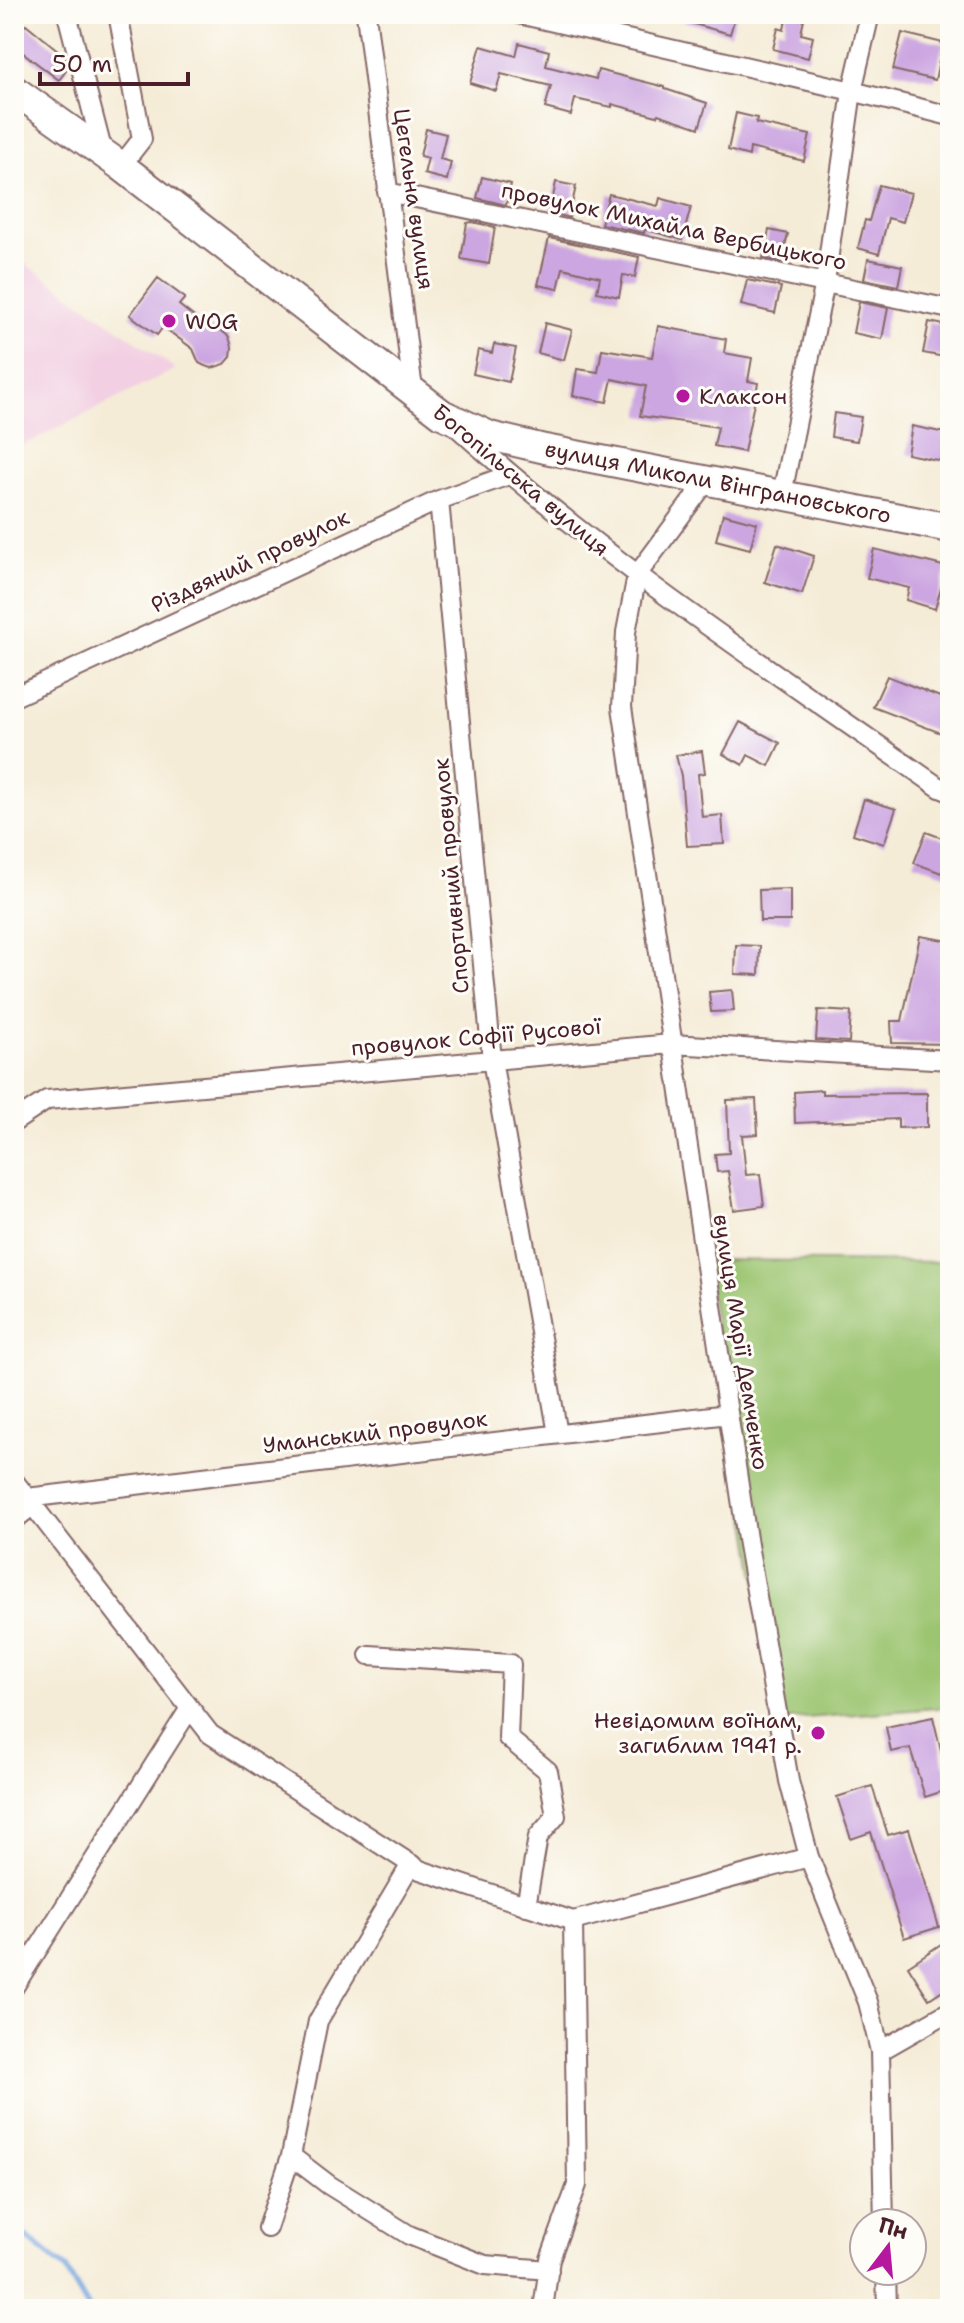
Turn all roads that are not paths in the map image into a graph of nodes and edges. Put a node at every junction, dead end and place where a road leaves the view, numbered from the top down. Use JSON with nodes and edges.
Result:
{"nodes":[{"id":1,"x":67,"y":14,"type":"edge"},
{"id":2,"x":118,"y":14,"type":"edge"},
{"id":3,"x":366,"y":14,"type":"edge"},
{"id":4,"x":519,"y":14,"type":"edge"},
{"id":5,"x":870,"y":14,"type":"edge"},
{"id":6,"x":14,"y":90,"type":"edge"},
{"id":7,"x":852,"y":91,"type":"junction"},
{"id":8,"x":950,"y":116,"type":"edge"},
{"id":9,"x":112,"y":160,"type":"junction"},
{"id":10,"x":387,"y":192,"type":"junction"},
{"id":11,"x":825,"y":282,"type":"junction"},
{"id":12,"x":950,"y":309,"type":"edge"},
{"id":13,"x":413,"y":390,"type":"junction"},
{"id":14,"x":442,"y":414,"type":"junction"},
{"id":15,"x":509,"y":475,"type":"junction"},
{"id":16,"x":708,"y":479,"type":"junction"},
{"id":17,"x":782,"y":494,"type":"junction"},
{"id":18,"x":439,"y":500,"type":"junction"},
{"id":19,"x":950,"y":528,"type":"edge"},
{"id":20,"x":637,"y":575,"type":"junction"},
{"id":21,"x":14,"y":697,"type":"edge"},
{"id":22,"x":950,"y":792,"type":"edge"},
{"id":23,"x":671,"y":1044,"type":"junction"},
{"id":24,"x":492,"y":1060,"type":"junction"},
{"id":25,"x":950,"y":1060,"type":"edge"},
{"id":26,"x":14,"y":1122,"type":"edge"},
{"id":27,"x":728,"y":1414,"type":"junction"},
{"id":28,"x":558,"y":1434,"type":"junction"},
{"id":29,"x":14,"y":1481,"type":"edge"},
{"id":30,"x":30,"y":1501,"type":"junction"},
{"id":31,"x":14,"y":1520,"type":"edge"},
{"id":32,"x":369,"y":1655,"type":"dead end"},
{"id":33,"x":190,"y":1708,"type":"junction"},
{"id":34,"x":809,"y":1857,"type":"junction"},
{"id":35,"x":411,"y":1864,"type":"junction"},
{"id":36,"x":526,"y":1906,"type":"junction"},
{"id":37,"x":573,"y":1921,"type":"junction"},
{"id":38,"x":14,"y":1987,"type":"edge"},
{"id":39,"x":950,"y":2011,"type":"edge"},
{"id":40,"x":880,"y":2051,"type":"junction"},
{"id":41,"x":291,"y":2156,"type":"junction"},
{"id":42,"x":884,"y":2207,"type":"edge"},
{"id":43,"x":267,"y":2228,"type":"dead end"},
{"id":44,"x":549,"y":2270,"type":"junction"},
{"id":45,"x":886,"y":2287,"type":"edge"},
{"id":46,"x":543,"y":2309,"type":"edge"},
{"id":47,"x":887,"y":2309,"type":"edge"}],
"edges":[{"from":1,"to":9,"type":"street"},
{"from":2,"to":9,"type":"street"},
{"from":3,"to":10,"type":"street","name":"Цегельна вулиця"},
{"from":4,"to":7,"type":"street"},
{"from":5,"to":7,"type":"street"},
{"from":6,"to":9,"type":"main road","name":"Богопільська вулиця"},
{"from":7,"to":8,"type":"street"},
{"from":7,"to":11,"type":"street"},
{"from":9,"to":13,"type":"main road","name":"Богопільська вулиця"},
{"from":10,"to":11,"type":"street","name":"провулок Михайла Вербицького"},
{"from":10,"to":13,"type":"street","name":"Цегельна вулиця"},
{"from":11,"to":12,"type":"street","name":"провулок Михайла Вербицького"},
{"from":11,"to":17,"type":"street"},
{"from":13,"to":14,"type":"main road","name":"Богопільська вулиця"},
{"from":14,"to":15,"type":"street","name":"Богопільська вулиця"},
{"from":14,"to":16,"type":"main road","name":"вулиця Миколи Вінграновського"},
{"from":15,"to":18,"type":"street","name":"Різдвяний провулок"},
{"from":15,"to":20,"type":"street","name":"Богопільська вулиця"},
{"from":16,"to":17,"type":"main road","name":"вулиця Миколи Вінграновського"},
{"from":16,"to":20,"type":"street","name":"вулиця Марії Демченко"},
{"from":17,"to":19,"type":"main road","name":"вулиця Миколи Вінграновського"},
{"from":18,"to":21,"type":"street","name":"Різдвяний провулок"},
{"from":18,"to":24,"type":"street","name":"Спортивний провулок"},
{"from":20,"to":22,"type":"street","name":"Богопільська вулиця"},
{"from":20,"to":23,"type":"street","name":"вулиця Марії Демченко"},
{"from":23,"to":24,"type":"street","name":"провулок Софії Русової"},
{"from":23,"to":25,"type":"street","name":"провулок Софії Русової"},
{"from":23,"to":27,"type":"street","name":"вулиця Марії Демченко"},
{"from":24,"to":26,"type":"street","name":"провулок Софії Русової"},
{"from":24,"to":28,"type":"street","name":"Спортивний провулок"},
{"from":27,"to":28,"type":"street","name":"Уманський провулок"},
{"from":27,"to":34,"type":"street","name":"вулиця Марії Демченко"},
{"from":28,"to":30,"type":"street","name":"Уманський провулок"},
{"from":29,"to":30,"type":"street"},
{"from":30,"to":31,"type":"street"},
{"from":30,"to":33,"type":"street"},
{"from":32,"to":36,"type":"street"},
{"from":33,"to":35,"type":"street"},
{"from":33,"to":38,"type":"street"},
{"from":34,"to":37,"type":"street"},
{"from":34,"to":40,"type":"street","name":"вулиця Марії Демченко"},
{"from":35,"to":36,"type":"street"},
{"from":35,"to":41,"type":"street"},
{"from":36,"to":37,"type":"street"},
{"from":37,"to":44,"type":"street"},
{"from":39,"to":40,"type":"street"},
{"from":40,"to":42,"type":"street","name":"вулиця Марії Демченко"},
{"from":41,"to":43,"type":"street"},
{"from":41,"to":44,"type":"street"},
{"from":44,"to":46,"type":"street"},
{"from":45,"to":47,"type":"street"}]}
